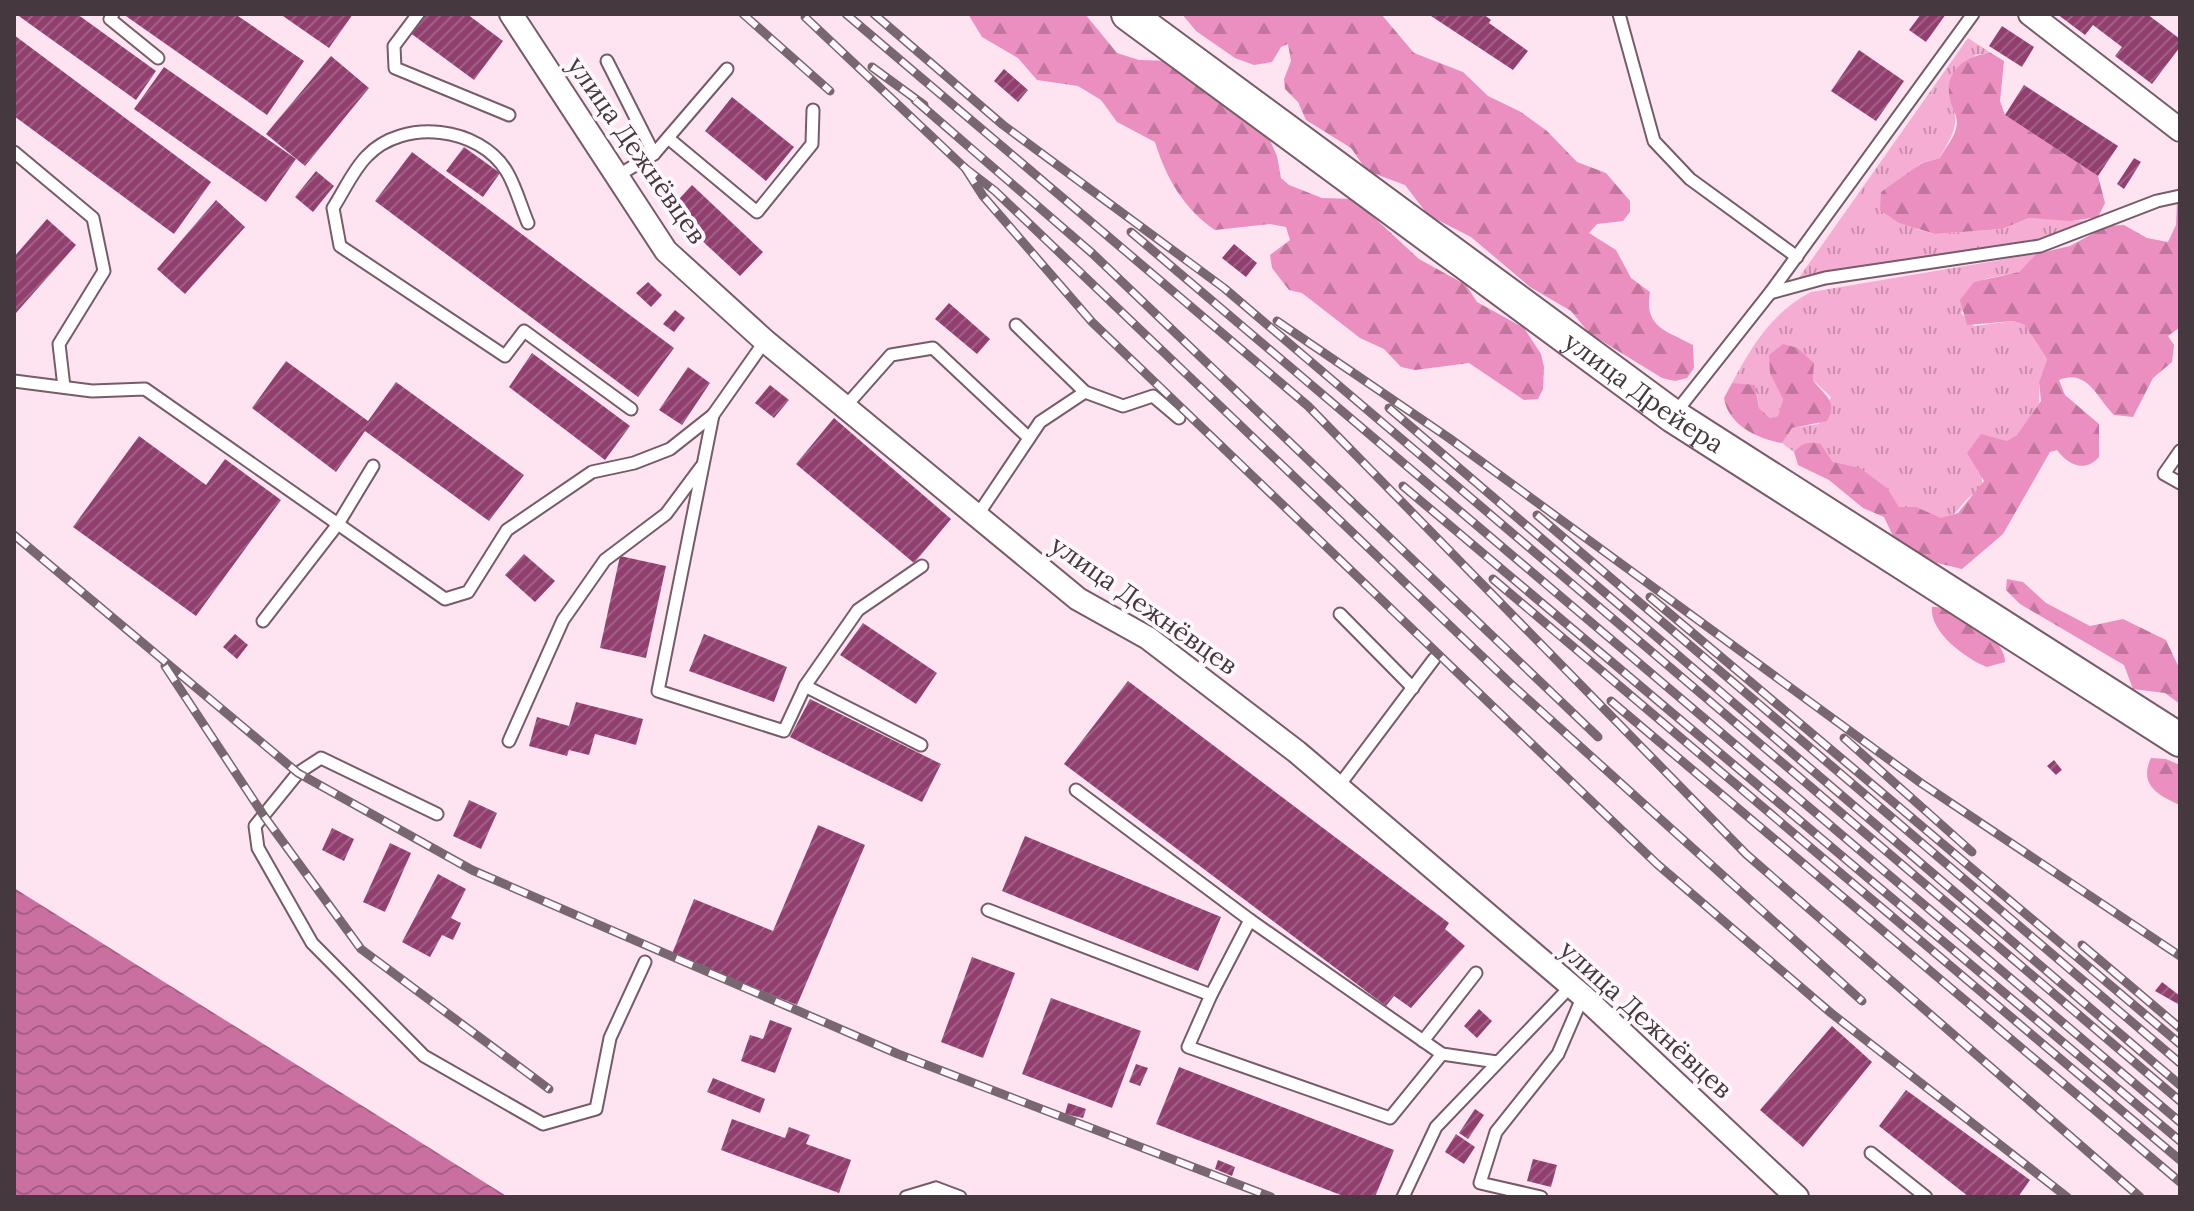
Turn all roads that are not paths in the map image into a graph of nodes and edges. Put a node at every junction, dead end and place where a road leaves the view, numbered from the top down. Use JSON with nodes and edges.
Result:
{"nodes":[{"id":1,"x":113,"y":14,"type":"edge"},
{"id":2,"x":418,"y":14,"type":"edge"},
{"id":3,"x":511,"y":14,"type":"edge"},
{"id":4,"x":1128,"y":14,"type":"edge"},
{"id":5,"x":1619,"y":14,"type":"edge"},
{"id":6,"x":1973,"y":14,"type":"edge"},
{"id":7,"x":2030,"y":14,"type":"edge"},
{"id":8,"x":158,"y":58,"type":"dead end"},
{"id":9,"x":607,"y":61,"type":"dead end"},
{"id":10,"x":727,"y":69,"type":"dead end"},
{"id":11,"x":813,"y":110,"type":"dead end"},
{"id":12,"x":509,"y":115,"type":"dead end"},
{"id":13,"x":2180,"y":130,"type":"edge"},
{"id":14,"x":668,"y":138,"type":"junction"},
{"id":15,"x":14,"y":152,"type":"edge"},
{"id":16,"x":654,"y":154,"type":"junction"},
{"id":17,"x":617,"y":176,"type":"junction"},
{"id":18,"x":2180,"y":196,"type":"edge"},
{"id":19,"x":528,"y":223,"type":"dead end"},
{"id":20,"x":1797,"y":257,"type":"junction"},
{"id":21,"x":1770,"y":293,"type":"junction"},
{"id":22,"x":1016,"y":325,"type":"dead end"},
{"id":23,"x":765,"y":341,"type":"junction"},
{"id":24,"x":14,"y":381,"type":"edge"},
{"id":25,"x":64,"y":387,"type":"junction"},
{"id":26,"x":1085,"y":392,"type":"junction"},
{"id":27,"x":845,"y":407,"type":"junction"},
{"id":28,"x":631,"y":409,"type":"dead end"},
{"id":29,"x":713,"y":415,"type":"junction"},
{"id":30,"x":1673,"y":416,"type":"junction"},
{"id":31,"x":1179,"y":418,"type":"dead end"},
{"id":32,"x":1029,"y":438,"type":"junction"},
{"id":33,"x":2180,"y":451,"type":"edge"},
{"id":34,"x":703,"y":463,"type":"junction"},
{"id":35,"x":373,"y":466,"type":"dead end"},
{"id":36,"x":2180,"y":483,"type":"edge"},
{"id":37,"x":977,"y":516,"type":"junction"},
{"id":38,"x":338,"y":524,"type":"junction"},
{"id":39,"x":922,"y":566,"type":"dead end"},
{"id":40,"x":1340,"y":614,"type":"dead end"},
{"id":41,"x":263,"y":621,"type":"dead end"},
{"id":42,"x":1434,"y":659,"type":"dead end"},
{"id":43,"x":805,"y":686,"type":"junction"},
{"id":44,"x":1413,"y":688,"type":"junction"},
{"id":45,"x":2180,"y":740,"type":"edge"},
{"id":46,"x":509,"y":741,"type":"dead end"},
{"id":47,"x":921,"y":745,"type":"dead end"},
{"id":48,"x":1338,"y":787,"type":"junction"},
{"id":49,"x":1076,"y":790,"type":"dead end"},
{"id":50,"x":437,"y":814,"type":"dead end"},
{"id":51,"x":988,"y":910,"type":"dead end"},
{"id":52,"x":1250,"y":920,"type":"junction"},
{"id":53,"x":645,"y":962,"type":"dead end"},
{"id":54,"x":1476,"y":973,"type":"dead end"},
{"id":55,"x":1577,"y":991,"type":"junction"},
{"id":56,"x":1211,"y":995,"type":"junction"},
{"id":57,"x":1423,"y":1041,"type":"junction"},
{"id":58,"x":1442,"y":1054,"type":"junction"},
{"id":59,"x":1497,"y":1062,"type":"junction"},
{"id":60,"x":1871,"y":1153,"type":"dead end"},
{"id":61,"x":934,"y":1193,"type":"edge"},
{"id":62,"x":906,"y":1197,"type":"edge"},
{"id":63,"x":960,"y":1197,"type":"edge"},
{"id":64,"x":1403,"y":1197,"type":"edge"},
{"id":65,"x":1541,"y":1197,"type":"edge"},
{"id":66,"x":1797,"y":1197,"type":"edge"},
{"id":67,"x":1926,"y":1197,"type":"edge"}],
"edges":[{"from":1,"to":8,"type":"lane"},
{"from":2,"to":12,"type":"lane"},
{"from":3,"to":17,"type":"street","name":"улица Дежнёвцев"},
{"from":4,"to":30,"type":"main road","name":"улица Дрейера"},
{"from":5,"to":20,"type":"lane"},
{"from":6,"to":20,"type":"lane"},
{"from":7,"to":13,"type":"street"},
{"from":9,"to":16,"type":"lane"},
{"from":10,"to":14,"type":"lane"},
{"from":11,"to":14,"type":"lane"},
{"from":14,"to":16,"type":"lane"},
{"from":15,"to":25,"type":"lane"},
{"from":16,"to":17,"type":"lane"},
{"from":17,"to":23,"type":"street","name":"улица Дежнёвцев"},
{"from":18,"to":21,"type":"lane"},
{"from":19,"to":28,"type":"lane"},
{"from":20,"to":21,"type":"lane"},
{"from":21,"to":30,"type":"lane"},
{"from":22,"to":26,"type":"lane"},
{"from":23,"to":27,"type":"street","name":"улица Дежнёвцев"},
{"from":23,"to":29,"type":"lane"},
{"from":24,"to":25,"type":"lane"},
{"from":25,"to":38,"type":"lane"},
{"from":26,"to":31,"type":"lane"},
{"from":26,"to":32,"type":"lane"},
{"from":27,"to":32,"type":"lane"},
{"from":27,"to":37,"type":"street","name":"улица Дежнёвцев"},
{"from":29,"to":34,"type":"lane"},
{"from":29,"to":38,"type":"lane"},
{"from":30,"to":45,"type":"main road","name":"улица Дрейера"},
{"from":32,"to":37,"type":"lane"},
{"from":33,"to":36,"type":"lane"},
{"from":34,"to":43,"type":"lane"},
{"from":34,"to":46,"type":"lane"},
{"from":35,"to":38,"type":"lane"},
{"from":37,"to":48,"type":"street","name":"улица Дежнёвцев"},
{"from":38,"to":41,"type":"lane"},
{"from":39,"to":43,"type":"lane"},
{"from":40,"to":44,"type":"lane"},
{"from":42,"to":44,"type":"lane"},
{"from":43,"to":47,"type":"lane"},
{"from":44,"to":48,"type":"lane"},
{"from":48,"to":55,"type":"street","name":"улица Дежнёвцев"},
{"from":49,"to":52,"type":"lane"},
{"from":50,"to":53,"type":"lane"},
{"from":51,"to":56,"type":"lane"},
{"from":52,"to":56,"type":"lane"},
{"from":52,"to":57,"type":"lane"},
{"from":54,"to":57,"type":"lane"},
{"from":55,"to":59,"type":"lane"},
{"from":55,"to":65,"type":"lane"},
{"from":55,"to":66,"type":"street","name":"улица Дежнёвцев"},
{"from":56,"to":58,"type":"lane"},
{"from":57,"to":58,"type":"lane"},
{"from":58,"to":59,"type":"lane"},
{"from":59,"to":64,"type":"lane"},
{"from":60,"to":67,"type":"lane"},
{"from":61,"to":62,"type":"lane"},
{"from":61,"to":63,"type":"lane"}]}
